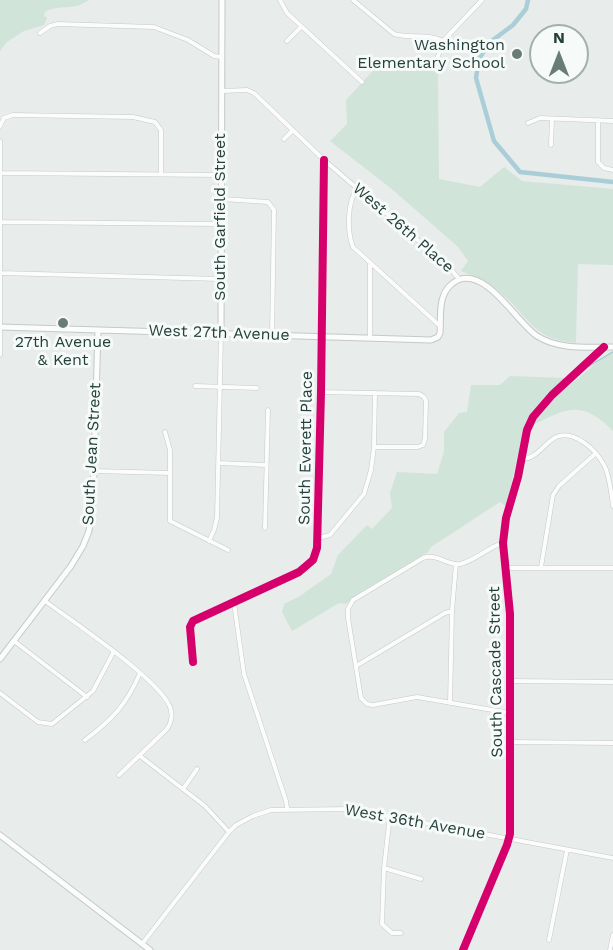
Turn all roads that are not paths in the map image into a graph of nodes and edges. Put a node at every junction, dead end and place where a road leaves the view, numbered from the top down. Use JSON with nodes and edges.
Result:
{"nodes":[{"id":1,"x":222,"y":0,"type":"edge"},
{"id":2,"x":280,"y":0,"type":"edge"},
{"id":3,"x":353,"y":0,"type":"edge"},
{"id":4,"x":482,"y":0,"type":"edge"},
{"id":5,"x":301,"y":27,"type":"junction"},
{"id":6,"x":40,"y":33,"type":"dead end"},
{"id":7,"x":287,"y":41,"type":"dead end"},
{"id":8,"x":443,"y":41,"type":"junction"},
{"id":9,"x":221,"y":57,"type":"junction"},
{"id":10,"x":435,"y":65,"type":"dead end"},
{"id":11,"x":362,"y":82,"type":"dead end"},
{"id":12,"x":221,"y":91,"type":"junction"},
{"id":13,"x":552,"y":119,"type":"junction"},
{"id":14,"x":598,"y":120,"type":"junction"},
{"id":15,"x":613,"y":121,"type":"edge"},
{"id":16,"x":528,"y":123,"type":"dead end"},
{"id":17,"x":0,"y":126,"type":"edge"},
{"id":18,"x":293,"y":130,"type":"junction"},
{"id":19,"x":284,"y":140,"type":"dead end"},
{"id":20,"x":0,"y":141,"type":"edge"},
{"id":21,"x":551,"y":145,"type":"dead end"},
{"id":22,"x":324,"y":160,"type":"junction"},
{"id":23,"x":613,"y":170,"type":"edge"},
{"id":24,"x":0,"y":173,"type":"edge"},
{"id":25,"x":162,"y":174,"type":"junction"},
{"id":26,"x":220,"y":175,"type":"junction"},
{"id":27,"x":357,"y":189,"type":"junction"},
{"id":28,"x":220,"y":199,"type":"junction"},
{"id":29,"x":0,"y":222,"type":"edge"},
{"id":30,"x":220,"y":224,"type":"junction"},
{"id":31,"x":0,"y":247,"type":"edge"},
{"id":32,"x":370,"y":264,"type":"junction"},
{"id":33,"x":1,"y":273,"type":"edge"},
{"id":34,"x":220,"y":279,"type":"junction"},
{"id":35,"x":459,"y":279,"type":"junction"},
{"id":36,"x":440,"y":326,"type":"junction"},
{"id":37,"x":0,"y":327,"type":"edge"},
{"id":38,"x":98,"y":330,"type":"junction"},
{"id":39,"x":221,"y":333,"type":"junction"},
{"id":40,"x":272,"y":335,"type":"junction"},
{"id":41,"x":322,"y":337,"type":"junction"},
{"id":42,"x":370,"y":339,"type":"junction"},
{"id":43,"x":604,"y":347,"type":"junction"},
{"id":44,"x":613,"y":347,"type":"edge"},
{"id":45,"x":0,"y":355,"type":"edge"},
{"id":46,"x":195,"y":387,"type":"dead end"},
{"id":47,"x":221,"y":387,"type":"junction"},
{"id":48,"x":257,"y":388,"type":"dead end"},
{"id":49,"x":321,"y":392,"type":"junction"},
{"id":50,"x":375,"y":393,"type":"junction"},
{"id":51,"x":268,"y":410,"type":"dead end"},
{"id":52,"x":165,"y":432,"type":"dead end"},
{"id":53,"x":374,"y":447,"type":"junction"},
{"id":54,"x":595,"y":454,"type":"junction"},
{"id":55,"x":521,"y":459,"type":"junction"},
{"id":56,"x":219,"y":462,"type":"junction"},
{"id":57,"x":266,"y":465,"type":"junction"},
{"id":58,"x":94,"y":471,"type":"junction"},
{"id":59,"x":170,"y":473,"type":"junction"},
{"id":60,"x":613,"y":506,"type":"edge"},
{"id":61,"x":265,"y":528,"type":"dead end"},
{"id":62,"x":318,"y":538,"type":"junction"},
{"id":63,"x":208,"y":541,"type":"junction"},
{"id":64,"x":503,"y":543,"type":"junction"},
{"id":65,"x":228,"y":550,"type":"dead end"},
{"id":66,"x":456,"y":564,"type":"junction"},
{"id":67,"x":541,"y":567,"type":"junction"},
{"id":68,"x":506,"y":568,"type":"junction"},
{"id":69,"x":613,"y":568,"type":"edge"},
{"id":70,"x":45,"y":601,"type":"junction"},
{"id":71,"x":234,"y":603,"type":"junction"},
{"id":72,"x":452,"y":611,"type":"junction"},
{"id":73,"x":14,"y":641,"type":"junction"},
{"id":74,"x":113,"y":653,"type":"junction"},
{"id":75,"x":0,"y":658,"type":"edge"},
{"id":76,"x":193,"y":662,"type":"dead end"},
{"id":77,"x":356,"y":666,"type":"junction"},
{"id":78,"x":140,"y":673,"type":"junction"},
{"id":79,"x":511,"y":681,"type":"junction"},
{"id":80,"x":613,"y":682,"type":"edge"},
{"id":81,"x":0,"y":693,"type":"edge"},
{"id":82,"x":87,"y":697,"type":"junction"},
{"id":83,"x":450,"y":703,"type":"junction"},
{"id":84,"x":511,"y":713,"type":"junction"},
{"id":85,"x":86,"y":740,"type":"dead end"},
{"id":86,"x":511,"y":742,"type":"junction"},
{"id":87,"x":613,"y":743,"type":"edge"},
{"id":88,"x":140,"y":756,"type":"junction"},
{"id":89,"x":197,"y":769,"type":"dead end"},
{"id":90,"x":119,"y":775,"type":"dead end"},
{"id":91,"x":183,"y":789,"type":"junction"},
{"id":92,"x":287,"y":808,"type":"junction"},
{"id":93,"x":390,"y":815,"type":"junction"},
{"id":94,"x":229,"y":832,"type":"junction"},
{"id":95,"x":0,"y":835,"type":"edge"},
{"id":96,"x":509,"y":838,"type":"junction"},
{"id":97,"x":567,"y":850,"type":"junction"},
{"id":98,"x":613,"y":858,"type":"edge"},
{"id":99,"x":384,"y":868,"type":"junction"},
{"id":100,"x":421,"y":879,"type":"dead end"},
{"id":101,"x":401,"y":933,"type":"dead end"},
{"id":102,"x":613,"y":935,"type":"edge"},
{"id":103,"x":549,"y":940,"type":"dead end"},
{"id":104,"x":142,"y":944,"type":"junction"},
{"id":105,"x":150,"y":950,"type":"edge"},
{"id":106,"x":463,"y":950,"type":"edge"},
{"id":107,"x":610,"y":950,"type":"edge"}],
"edges":[{"from":1,"to":9,"type":"street","name":"South Garfield Street"},
{"from":2,"to":5,"type":"street"},
{"from":3,"to":8,"type":"street"},
{"from":4,"to":8,"type":"street"},
{"from":5,"to":7,"type":"street"},
{"from":5,"to":11,"type":"street"},
{"from":6,"to":9,"type":"street"},
{"from":8,"to":10,"type":"street"},
{"from":9,"to":12,"type":"street","name":"South Garfield Street"},
{"from":12,"to":18,"type":"street","name":"West 26th Place"},
{"from":12,"to":26,"type":"street","name":"South Garfield Street"},
{"from":13,"to":14,"type":"street"},
{"from":13,"to":16,"type":"street"},
{"from":13,"to":21,"type":"street"},
{"from":14,"to":15,"type":"street"},
{"from":14,"to":23,"type":"street"},
{"from":17,"to":25,"type":"street"},
{"from":18,"to":19,"type":"street"},
{"from":18,"to":22,"type":"street","name":"West 26th Place"},
{"from":20,"to":24,"type":"street"},
{"from":22,"to":27,"type":"street","name":"West 26th Place"},
{"from":22,"to":41,"type":"street","name":"South Everett Place"},
{"from":24,"to":25,"type":"street"},
{"from":24,"to":29,"type":"street"},
{"from":25,"to":26,"type":"street"},
{"from":26,"to":28,"type":"street","name":"South Garfield Street"},
{"from":27,"to":32,"type":"street"},
{"from":27,"to":35,"type":"street","name":"West 26th Place"},
{"from":28,"to":30,"type":"street","name":"South Garfield Street"},
{"from":28,"to":40,"type":"street"},
{"from":29,"to":30,"type":"street"},
{"from":29,"to":31,"type":"street"},
{"from":30,"to":34,"type":"street","name":"South Garfield Street"},
{"from":31,"to":33,"type":"street"},
{"from":32,"to":36,"type":"street"},
{"from":32,"to":42,"type":"street"},
{"from":33,"to":34,"type":"street"},
{"from":33,"to":37,"type":"street"},
{"from":34,"to":39,"type":"street","name":"South Garfield Street"},
{"from":35,"to":36,"type":"street"},
{"from":35,"to":43,"type":"street","name":"West 26th Place"},
{"from":36,"to":42,"type":"street","name":"West 27th Avenue"},
{"from":37,"to":38,"type":"street","name":"West 27th Avenue"},
{"from":37,"to":45,"type":"street"},
{"from":38,"to":39,"type":"street","name":"West 27th Avenue"},
{"from":38,"to":58,"type":"street","name":"South Jean Street"},
{"from":39,"to":40,"type":"street","name":"West 27th Avenue"},
{"from":39,"to":47,"type":"street","name":"South Garfield Street"},
{"from":40,"to":41,"type":"street","name":"West 27th Avenue"},
{"from":41,"to":42,"type":"street","name":"West 27th Avenue"},
{"from":41,"to":49,"type":"street","name":"South Everett Place"},
{"from":43,"to":44,"type":"street"},
{"from":43,"to":55,"type":"street","name":"South Cascade Street"},
{"from":46,"to":47,"type":"street"},
{"from":47,"to":48,"type":"street"},
{"from":47,"to":56,"type":"street","name":"South Garfield Street"},
{"from":49,"to":50,"type":"street"},
{"from":49,"to":62,"type":"street","name":"South Everett Place"},
{"from":50,"to":53,"type":"street"},
{"from":50,"to":53,"type":"street"},
{"from":51,"to":57,"type":"street"},
{"from":52,"to":59,"type":"street"},
{"from":53,"to":62,"type":"street"},
{"from":54,"to":55,"type":"street"},
{"from":54,"to":60,"type":"street"},
{"from":54,"to":67,"type":"street"},
{"from":55,"to":64,"type":"street","name":"South Cascade Street"},
{"from":56,"to":57,"type":"street"},
{"from":56,"to":63,"type":"street","name":"South Garfield Street"},
{"from":57,"to":61,"type":"street"},
{"from":58,"to":59,"type":"street"},
{"from":58,"to":70,"type":"street","name":"South Jean Street"},
{"from":59,"to":63,"type":"street"},
{"from":62,"to":71,"type":"street","name":"South Everett Place"},
{"from":63,"to":65,"type":"street"},
{"from":64,"to":66,"type":"street"},
{"from":64,"to":68,"type":"street","name":"South Cascade Street"},
{"from":66,"to":72,"type":"street"},
{"from":66,"to":77,"type":"street"},
{"from":67,"to":68,"type":"street"},
{"from":67,"to":69,"type":"street"},
{"from":68,"to":79,"type":"street","name":"South Cascade Street"},
{"from":70,"to":73,"type":"street","name":"South Jean Street"},
{"from":70,"to":74,"type":"street"},
{"from":71,"to":76,"type":"street","name":"South Everett Place"},
{"from":71,"to":92,"type":"street"},
{"from":72,"to":77,"type":"street"},
{"from":72,"to":83,"type":"street"},
{"from":73,"to":75,"type":"street","name":"South Jean Street"},
{"from":73,"to":82,"type":"street"},
{"from":74,"to":78,"type":"street"},
{"from":74,"to":82,"type":"street"},
{"from":77,"to":83,"type":"street"},
{"from":78,"to":85,"type":"street"},
{"from":78,"to":88,"type":"street"},
{"from":79,"to":80,"type":"street"},
{"from":79,"to":84,"type":"street","name":"South Cascade Street"},
{"from":81,"to":82,"type":"street"},
{"from":83,"to":84,"type":"street"},
{"from":84,"to":86,"type":"street","name":"South Cascade Street"},
{"from":86,"to":87,"type":"street"},
{"from":86,"to":96,"type":"street","name":"South Cascade Street"},
{"from":88,"to":90,"type":"street"},
{"from":88,"to":91,"type":"street"},
{"from":89,"to":91,"type":"street"},
{"from":91,"to":94,"type":"street"},
{"from":92,"to":93,"type":"street","name":"West 36th Avenue"},
{"from":92,"to":94,"type":"street","name":"West 36th Avenue"},
{"from":93,"to":96,"type":"street","name":"West 36th Avenue"},
{"from":93,"to":99,"type":"street"},
{"from":94,"to":104,"type":"street","name":"West 36th Avenue"},
{"from":95,"to":104,"type":"street"},
{"from":96,"to":97,"type":"street","name":"West 36th Avenue"},
{"from":96,"to":106,"type":"street","name":"South Cascade Street"},
{"from":97,"to":98,"type":"street","name":"West 36th Avenue"},
{"from":97,"to":103,"type":"street"},
{"from":99,"to":100,"type":"street"},
{"from":99,"to":101,"type":"street"},
{"from":102,"to":107,"type":"street"},
{"from":104,"to":105,"type":"street"}]}
